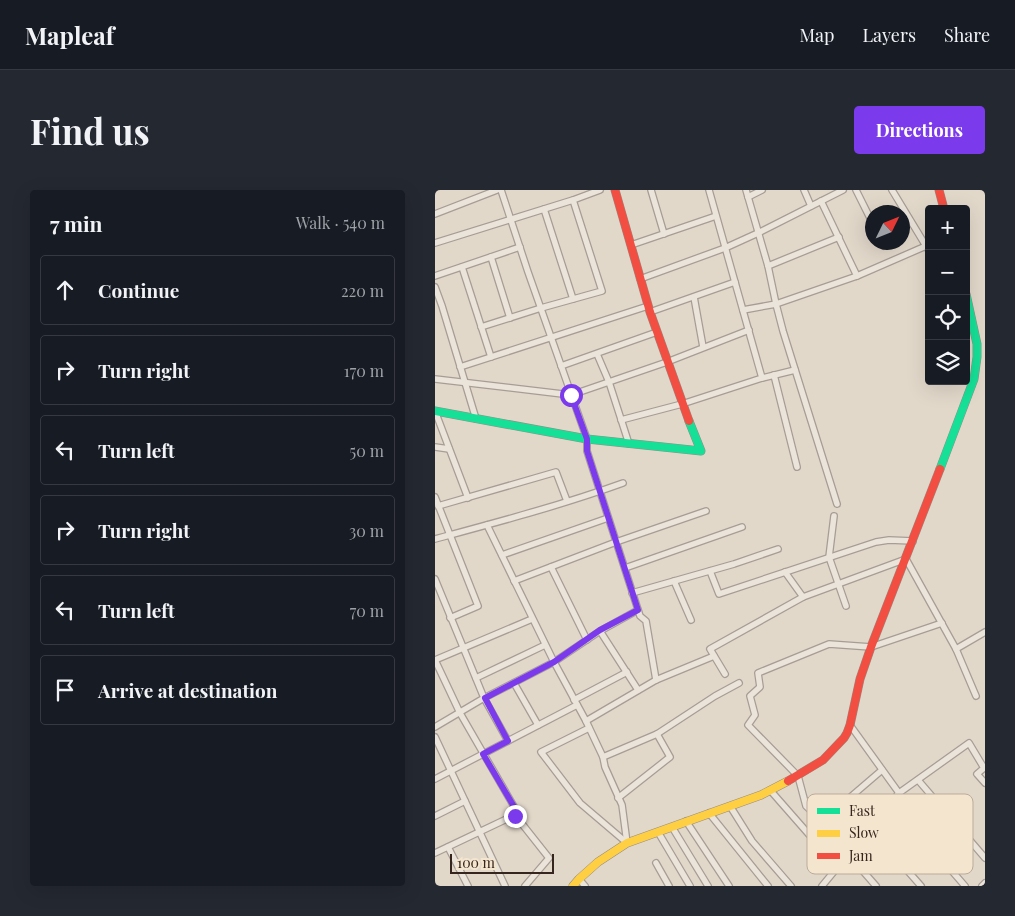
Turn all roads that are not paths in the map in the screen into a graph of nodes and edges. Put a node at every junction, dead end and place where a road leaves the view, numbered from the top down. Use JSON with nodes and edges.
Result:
{"nodes":[{"id":1,"x":497,"y":190,"type":"edge"},
{"id":2,"x":501,"y":190,"type":"edge"},
{"id":3,"x":600,"y":190,"type":"edge"},
{"id":4,"x":615,"y":190,"type":"edge"},
{"id":5,"x":651,"y":190,"type":"edge"},
{"id":6,"x":709,"y":190,"type":"edge"},
{"id":7,"x":746,"y":190,"type":"edge"},
{"id":8,"x":762,"y":190,"type":"edge"},
{"id":9,"x":804,"y":190,"type":"edge"},
{"id":10,"x":843,"y":190,"type":"edge"},
{"id":11,"x":856,"y":190,"type":"edge"},
{"id":12,"x":892,"y":190,"type":"edge"},
{"id":13,"x":939,"y":190,"type":"edge"},
{"id":14,"x":748,"y":197,"type":"junction"},
{"id":15,"x":573,"y":200,"type":"junction"},
{"id":16,"x":821,"y":201,"type":"junction"},
{"id":17,"x":943,"y":205,"type":"edge"},
{"id":18,"x":811,"y":206,"type":"junction"},
{"id":19,"x":865,"y":208,"type":"edge"},
{"id":20,"x":544,"y":209,"type":"junction"},
{"id":21,"x":435,"y":214,"type":"edge"},
{"id":22,"x":716,"y":216,"type":"junction"},
{"id":23,"x":511,"y":220,"type":"junction"},
{"id":24,"x":758,"y":233,"type":"junction"},
{"id":25,"x":664,"y":234,"type":"junction"},
{"id":26,"x":839,"y":237,"type":"junction"},
{"id":27,"x":435,"y":243,"type":"edge"},
{"id":28,"x":631,"y":245,"type":"junction"},
{"id":29,"x":925,"y":245,"type":"edge"},
{"id":30,"x":520,"y":247,"type":"junction"},
{"id":31,"x":725,"y":248,"type":"junction"},
{"id":32,"x":925,"y":249,"type":"edge"},
{"id":33,"x":491,"y":257,"type":"junction"},
{"id":34,"x":768,"y":266,"type":"junction"},
{"id":35,"x":462,"y":267,"type":"junction"},
{"id":36,"x":435,"y":276,"type":"edge"},
{"id":37,"x":857,"y":276,"type":"junction"},
{"id":38,"x":640,"y":279,"type":"junction"},
{"id":39,"x":735,"y":282,"type":"junction"},
{"id":40,"x":435,"y":287,"type":"edge"},
{"id":41,"x":966,"y":295,"type":"edge"},
{"id":42,"x":694,"y":297,"type":"junction"},
{"id":43,"x":573,"y":299,"type":"junction"},
{"id":44,"x":776,"y":304,"type":"junction"},
{"id":45,"x":442,"y":306,"type":"junction"},
{"id":46,"x":435,"y":308,"type":"edge"},
{"id":47,"x":541,"y":308,"type":"junction"},
{"id":48,"x":649,"y":309,"type":"junction"},
{"id":49,"x":743,"y":310,"type":"junction"},
{"id":50,"x":509,"y":318,"type":"junction"},
{"id":51,"x":970,"y":321,"type":"edge"},
{"id":52,"x":973,"y":326,"type":"junction"},
{"id":53,"x":481,"y":327,"type":"junction"},
{"id":54,"x":749,"y":330,"type":"junction"},
{"id":55,"x":657,"y":332,"type":"junction"},
{"id":56,"x":551,"y":338,"type":"junction"},
{"id":57,"x":703,"y":347,"type":"junction"},
{"id":58,"x":597,"y":354,"type":"junction"},
{"id":59,"x":491,"y":357,"type":"junction"},
{"id":60,"x":667,"y":362,"type":"junction"},
{"id":61,"x":460,"y":366,"type":"junction"},
{"id":62,"x":561,"y":366,"type":"junction"},
{"id":63,"x":795,"y":370,"type":"junction"},
{"id":64,"x":774,"y":375,"type":"junction"},
{"id":65,"x":762,"y":378,"type":"junction"},
{"id":66,"x":435,"y":379,"type":"edge"},
{"id":67,"x":609,"y":382,"type":"junction"},
{"id":68,"x":465,"y":383,"type":"junction"},
{"id":69,"x":571,"y":395,"type":"junction"},
{"id":70,"x":682,"y":404,"type":"junction"},
{"id":71,"x":435,"y":411,"type":"edge"},
{"id":72,"x":476,"y":419,"type":"junction"},
{"id":73,"x":621,"y":420,"type":"junction"},
{"id":74,"x":587,"y":439,"type":"junction"},
{"id":75,"x":629,"y":444,"type":"junction"},
{"id":76,"x":435,"y":447,"type":"edge"},
{"id":77,"x":449,"y":449,"type":"junction"},
{"id":78,"x":797,"y":467,"type":"dead end"},
{"id":79,"x":623,"y":483,"type":"dead end"},
{"id":80,"x":600,"y":491,"type":"junction"},
{"id":81,"x":435,"y":498,"type":"edge"},
{"id":82,"x":467,"y":498,"type":"junction"},
{"id":83,"x":567,"y":501,"type":"junction"},
{"id":84,"x":837,"y":504,"type":"dead end"},
{"id":85,"x":438,"y":506,"type":"junction"},
{"id":86,"x":706,"y":511,"type":"dead end"},
{"id":87,"x":834,"y":516,"type":"dead end"},
{"id":88,"x":608,"y":518,"type":"junction"},
{"id":89,"x":487,"y":525,"type":"junction"},
{"id":90,"x":742,"y":527,"type":"dead end"},
{"id":91,"x":451,"y":535,"type":"junction"},
{"id":92,"x":435,"y":539,"type":"edge"},
{"id":93,"x":913,"y":541,"type":"junction"},
{"id":94,"x":616,"y":542,"type":"junction"},
{"id":95,"x":778,"y":549,"type":"dead end"},
{"id":96,"x":502,"y":555,"type":"junction"},
{"id":97,"x":829,"y":557,"type":"junction"},
{"id":98,"x":906,"y":559,"type":"junction"},
{"id":99,"x":551,"y":567,"type":"junction"},
{"id":100,"x":625,"y":568,"type":"junction"},
{"id":101,"x":710,"y":571,"type":"junction"},
{"id":102,"x":785,"y":572,"type":"junction"},
{"id":103,"x":435,"y":579,"type":"edge"},
{"id":104,"x":515,"y":581,"type":"junction"},
{"id":105,"x":674,"y":581,"type":"junction"},
{"id":106,"x":839,"y":584,"type":"junction"},
{"id":107,"x":633,"y":593,"type":"junction"},
{"id":108,"x":803,"y":598,"type":"junction"},
{"id":109,"x":846,"y":606,"type":"dead end"},
{"id":110,"x":638,"y":610,"type":"junction"},
{"id":111,"x":451,"y":618,"type":"junction"},
{"id":112,"x":532,"y":618,"type":"junction"},
{"id":113,"x":691,"y":620,"type":"dead end"},
{"id":114,"x":942,"y":623,"type":"junction"},
{"id":115,"x":600,"y":630,"type":"junction"},
{"id":116,"x":985,"y":632,"type":"edge"},
{"id":117,"x":587,"y":640,"type":"junction"},
{"id":118,"x":545,"y":645,"type":"junction"},
{"id":119,"x":871,"y":647,"type":"junction"},
{"id":120,"x":463,"y":648,"type":"junction"},
{"id":121,"x":956,"y":649,"type":"junction"},
{"id":122,"x":713,"y":656,"type":"junction"},
{"id":123,"x":554,"y":662,"type":"junction"},
{"id":124,"x":627,"y":672,"type":"junction"},
{"id":125,"x":725,"y":674,"type":"dead end"},
{"id":126,"x":476,"y":678,"type":"junction"},
{"id":127,"x":656,"y":680,"type":"junction"},
{"id":128,"x":514,"y":683,"type":"junction"},
{"id":129,"x":739,"y":683,"type":"dead end"},
{"id":130,"x":638,"y":690,"type":"junction"},
{"id":131,"x":976,"y":696,"type":"dead end"},
{"id":132,"x":485,"y":698,"type":"junction"},
{"id":133,"x":576,"y":703,"type":"junction"},
{"id":134,"x":459,"y":713,"type":"junction"},
{"id":135,"x":586,"y":721,"type":"junction"},
{"id":136,"x":538,"y":725,"type":"junction"},
{"id":137,"x":850,"y":725,"type":"junction"},
{"id":138,"x":435,"y":727,"type":"edge"},
{"id":139,"x":589,"y":728,"type":"junction"},
{"id":140,"x":657,"y":734,"type":"junction"},
{"id":141,"x":435,"y":736,"type":"edge"},
{"id":142,"x":508,"y":741,"type":"junction"},
{"id":143,"x":483,"y":754,"type":"junction"},
{"id":144,"x":603,"y":757,"type":"junction"},
{"id":145,"x":883,"y":770,"type":"junction"},
{"id":146,"x":451,"y":771,"type":"junction"},
{"id":147,"x":798,"y":776,"type":"junction"},
{"id":148,"x":435,"y":779,"type":"edge"},
{"id":149,"x":918,"y":780,"type":"junction"},
{"id":150,"x":985,"y":783,"type":"edge"},
{"id":151,"x":770,"y":790,"type":"junction"},
{"id":152,"x":899,"y":793,"type":"joint"},
{"id":153,"x":854,"y":794,"type":"edge"},
{"id":154,"x":930,"y":794,"type":"edge"},
{"id":155,"x":618,"y":798,"type":"junction"},
{"id":156,"x":465,"y":801,"type":"junction"},
{"id":157,"x":730,"y":806,"type":"junction"},
{"id":158,"x":807,"y":807,"type":"edge"},
{"id":159,"x":709,"y":813,"type":"junction"},
{"id":160,"x":435,"y":816,"type":"edge"},
{"id":161,"x":515,"y":816,"type":"junction"},
{"id":162,"x":686,"y":821,"type":"junction"},
{"id":163,"x":672,"y":827,"type":"junction"},
{"id":164,"x":807,"y":831,"type":"edge"},
{"id":165,"x":480,"y":832,"type":"junction"},
{"id":166,"x":658,"y":832,"type":"junction"},
{"id":167,"x":627,"y":843,"type":"junction"},
{"id":168,"x":973,"y":844,"type":"edge"},
{"id":169,"x":448,"y":846,"type":"junction"},
{"id":170,"x":435,"y":853,"type":"edge"},
{"id":171,"x":985,"y":858,"type":"edge"},
{"id":172,"x":656,"y":863,"type":"dead end"},
{"id":173,"x":832,"y":874,"type":"edge"},
{"id":174,"x":866,"y":874,"type":"edge"},
{"id":175,"x":910,"y":874,"type":"edge"},
{"id":176,"x":955,"y":874,"type":"edge"},
{"id":177,"x":579,"y":879,"type":"junction"},
{"id":178,"x":985,"y":883,"type":"edge"},
{"id":179,"x":468,"y":886,"type":"edge"},
{"id":180,"x":505,"y":886,"type":"edge"},
{"id":181,"x":525,"y":886,"type":"edge"},
{"id":182,"x":573,"y":886,"type":"edge"},
{"id":183,"x":585,"y":886,"type":"edge"},
{"id":184,"x":669,"y":886,"type":"edge"},
{"id":185,"x":690,"y":886,"type":"edge"},
{"id":186,"x":708,"y":886,"type":"edge"},
{"id":187,"x":729,"y":886,"type":"edge"},
{"id":188,"x":768,"y":886,"type":"edge"},
{"id":189,"x":791,"y":886,"type":"edge"},
{"id":190,"x":822,"y":886,"type":"edge"},
{"id":191,"x":876,"y":886,"type":"edge"},
{"id":192,"x":921,"y":886,"type":"edge"},
{"id":193,"x":965,"y":886,"type":"edge"},
{"id":194,"x":982,"y":886,"type":"edge"}],
"edges":[{"from":1,"to":21,"type":"street"},
{"from":2,"to":23,"type":"street"},
{"from":3,"to":15,"type":"street"},
{"from":4,"to":28,"type":"street"},
{"from":5,"to":25,"type":"street"},
{"from":6,"to":22,"type":"street"},
{"from":7,"to":14,"type":"street"},
{"from":8,"to":14,"type":"street"},
{"from":9,"to":18,"type":"street"},
{"from":10,"to":16,"type":"street"},
{"from":11,"to":19,"type":"street"},
{"from":12,"to":29,"type":"street"},
{"from":13,"to":17,"type":"street"},
{"from":14,"to":24,"type":"street"},
{"from":15,"to":20,"type":"street"},
{"from":15,"to":43,"type":"street"},
{"from":16,"to":18,"type":"street"},
{"from":16,"to":26,"type":"street"},
{"from":18,"to":24,"type":"street"},
{"from":20,"to":23,"type":"street"},
{"from":20,"to":43,"type":"street"},
{"from":22,"to":25,"type":"street"},
{"from":22,"to":31,"type":"street"},
{"from":23,"to":27,"type":"street"},
{"from":23,"to":30,"type":"street"},
{"from":24,"to":31,"type":"street"},
{"from":24,"to":34,"type":"street"},
{"from":25,"to":28,"type":"street"},
{"from":26,"to":34,"type":"street"},
{"from":26,"to":37,"type":"street"},
{"from":28,"to":38,"type":"street"},
{"from":30,"to":33,"type":"street"},
{"from":30,"to":47,"type":"street"},
{"from":31,"to":38,"type":"street"},
{"from":31,"to":39,"type":"street"},
{"from":32,"to":37,"type":"street"},
{"from":33,"to":35,"type":"street"},
{"from":33,"to":50,"type":"street"},
{"from":34,"to":44,"type":"street"},
{"from":35,"to":36,"type":"street"},
{"from":35,"to":53,"type":"street"},
{"from":37,"to":44,"type":"street"},
{"from":38,"to":48,"type":"street"},
{"from":39,"to":42,"type":"street"},
{"from":39,"to":49,"type":"street"},
{"from":40,"to":45,"type":"street"},
{"from":41,"to":52,"type":"street"},
{"from":42,"to":48,"type":"street"},
{"from":42,"to":57,"type":"street"},
{"from":43,"to":47,"type":"street"},
{"from":44,"to":49,"type":"street"},
{"from":44,"to":63,"type":"street"},
{"from":45,"to":46,"type":"street"},
{"from":45,"to":61,"type":"street"},
{"from":47,"to":50,"type":"street"},
{"from":47,"to":56,"type":"street"},
{"from":48,"to":55,"type":"street"},
{"from":48,"to":56,"type":"street"},
{"from":49,"to":54,"type":"street"},
{"from":50,"to":53,"type":"street"},
{"from":51,"to":52,"type":"street"},
{"from":52,"to":93,"type":"street"},
{"from":53,"to":59,"type":"street"},
{"from":54,"to":57,"type":"street"},
{"from":54,"to":65,"type":"street"},
{"from":55,"to":58,"type":"street"},
{"from":55,"to":60,"type":"street"},
{"from":56,"to":59,"type":"street"},
{"from":56,"to":62,"type":"street"},
{"from":57,"to":60,"type":"street"},
{"from":58,"to":62,"type":"street"},
{"from":58,"to":67,"type":"street"},
{"from":59,"to":61,"type":"street"},
{"from":60,"to":67,"type":"street"},
{"from":60,"to":70,"type":"street"},
{"from":61,"to":68,"type":"street"},
{"from":62,"to":69,"type":"street"},
{"from":63,"to":64,"type":"street"},
{"from":63,"to":84,"type":"street"},
{"from":64,"to":65,"type":"street"},
{"from":64,"to":78,"type":"street"},
{"from":65,"to":70,"type":"street"},
{"from":66,"to":68,"type":"street"},
{"from":67,"to":69,"type":"street"},
{"from":67,"to":73,"type":"street"},
{"from":68,"to":69,"type":"street"},
{"from":68,"to":72,"type":"street"},
{"from":69,"to":74,"type":"street"},
{"from":70,"to":73,"type":"street"},
{"from":70,"to":75,"type":"street"},
{"from":71,"to":72,"type":"street"},
{"from":71,"to":77,"type":"street"},
{"from":72,"to":74,"type":"street"},
{"from":73,"to":75,"type":"street"},
{"from":74,"to":75,"type":"street"},
{"from":74,"to":80,"type":"street"},
{"from":76,"to":77,"type":"street"},
{"from":77,"to":82,"type":"street"},
{"from":79,"to":80,"type":"street"},
{"from":80,"to":83,"type":"street"},
{"from":80,"to":88,"type":"street"},
{"from":81,"to":85,"type":"street"},
{"from":82,"to":83,"type":"street"},
{"from":82,"to":85,"type":"street"},
{"from":83,"to":89,"type":"street"},
{"from":85,"to":91,"type":"street"},
{"from":86,"to":94,"type":"street"},
{"from":87,"to":97,"type":"street"},
{"from":88,"to":94,"type":"street"},
{"from":88,"to":96,"type":"street"},
{"from":89,"to":91,"type":"street"},
{"from":89,"to":96,"type":"street"},
{"from":90,"to":100,"type":"street"},
{"from":91,"to":92,"type":"street"},
{"from":91,"to":111,"type":"street"},
{"from":93,"to":97,"type":"street"},
{"from":93,"to":98,"type":"street"},
{"from":94,"to":99,"type":"street"},
{"from":94,"to":100,"type":"street"},
{"from":95,"to":101,"type":"street"},
{"from":96,"to":104,"type":"street"},
{"from":97,"to":102,"type":"street"},
{"from":97,"to":106,"type":"street"},
{"from":98,"to":106,"type":"street"},
{"from":98,"to":114,"type":"street"},
{"from":98,"to":119,"type":"street"},
{"from":99,"to":104,"type":"street"},
{"from":99,"to":117,"type":"street"},
{"from":100,"to":107,"type":"street"},
{"from":101,"to":102,"type":"street"},
{"from":101,"to":105,"type":"street"},
{"from":102,"to":108,"type":"street"},
{"from":103,"to":111,"type":"street"},
{"from":104,"to":112,"type":"street"},
{"from":105,"to":107,"type":"street"},
{"from":105,"to":113,"type":"street"},
{"from":106,"to":108,"type":"street"},
{"from":106,"to":109,"type":"street"},
{"from":107,"to":110,"type":"street"},
{"from":108,"to":122,"type":"street"},
{"from":110,"to":115,"type":"street"},
{"from":110,"to":127,"type":"street"},
{"from":111,"to":120,"type":"street"},
{"from":112,"to":118,"type":"street"},
{"from":112,"to":120,"type":"street"},
{"from":114,"to":119,"type":"street"},
{"from":114,"to":121,"type":"street"},
{"from":115,"to":117,"type":"street"},
{"from":115,"to":124,"type":"street"},
{"from":116,"to":121,"type":"street"},
{"from":117,"to":123,"type":"street"},
{"from":118,"to":123,"type":"street"},
{"from":118,"to":126,"type":"street"},
{"from":119,"to":137,"type":"street"},
{"from":119,"to":147,"type":"street"},
{"from":120,"to":126,"type":"street"},
{"from":120,"to":134,"type":"street"},
{"from":121,"to":131,"type":"street"},
{"from":122,"to":125,"type":"street"},
{"from":122,"to":127,"type":"street"},
{"from":123,"to":128,"type":"street"},
{"from":123,"to":133,"type":"street"},
{"from":124,"to":130,"type":"street"},
{"from":124,"to":133,"type":"street"},
{"from":126,"to":132,"type":"street"},
{"from":127,"to":130,"type":"street"},
{"from":128,"to":132,"type":"street"},
{"from":128,"to":136,"type":"street"},
{"from":129,"to":140,"type":"street"},
{"from":130,"to":135,"type":"street"},
{"from":132,"to":134,"type":"street"},
{"from":132,"to":142,"type":"street"},
{"from":133,"to":135,"type":"street"},
{"from":133,"to":136,"type":"street"},
{"from":134,"to":138,"type":"street"},
{"from":134,"to":143,"type":"street"},
{"from":135,"to":139,"type":"street"},
{"from":136,"to":142,"type":"street"},
{"from":137,"to":145,"type":"street"},
{"from":137,"to":147,"type":"street"},
{"from":139,"to":144,"type":"street"},
{"from":139,"to":167,"type":"street"},
{"from":140,"to":144,"type":"street"},
{"from":140,"to":155,"type":"street"},
{"from":141,"to":146,"type":"street"},
{"from":142,"to":143,"type":"street"},
{"from":143,"to":146,"type":"street"},
{"from":143,"to":161,"type":"street"},
{"from":144,"to":155,"type":"street"},
{"from":145,"to":152,"type":"street"},
{"from":145,"to":153,"type":"street"},
{"from":146,"to":148,"type":"street"},
{"from":146,"to":156,"type":"street"},
{"from":147,"to":151,"type":"street"},
{"from":147,"to":158,"type":"street"},
{"from":149,"to":150,"type":"street"},
{"from":149,"to":152,"type":"street"},
{"from":149,"to":154,"type":"street"},
{"from":151,"to":157,"type":"street"},
{"from":151,"to":164,"type":"street"},
{"from":155,"to":167,"type":"street"},
{"from":156,"to":160,"type":"street"},
{"from":156,"to":165,"type":"street"},
{"from":157,"to":159,"type":"street"},
{"from":157,"to":189,"type":"street"},
{"from":159,"to":162,"type":"street"},
{"from":159,"to":188,"type":"street"},
{"from":161,"to":165,"type":"street"},
{"from":161,"to":181,"type":"street"},
{"from":162,"to":163,"type":"street"},
{"from":162,"to":187,"type":"street"},
{"from":163,"to":166,"type":"street"},
{"from":163,"to":186,"type":"street"},
{"from":165,"to":169,"type":"street"},
{"from":165,"to":180,"type":"street"},
{"from":166,"to":167,"type":"street"},
{"from":166,"to":185,"type":"street"},
{"from":167,"to":177,"type":"street"},
{"from":168,"to":171,"type":"street"},
{"from":169,"to":170,"type":"street"},
{"from":169,"to":179,"type":"street"},
{"from":172,"to":184,"type":"street"},
{"from":173,"to":190,"type":"street"},
{"from":174,"to":191,"type":"street"},
{"from":175,"to":192,"type":"street"},
{"from":176,"to":193,"type":"street"},
{"from":177,"to":182,"type":"street"},
{"from":177,"to":183,"type":"street"},
{"from":178,"to":194,"type":"street"}]}
